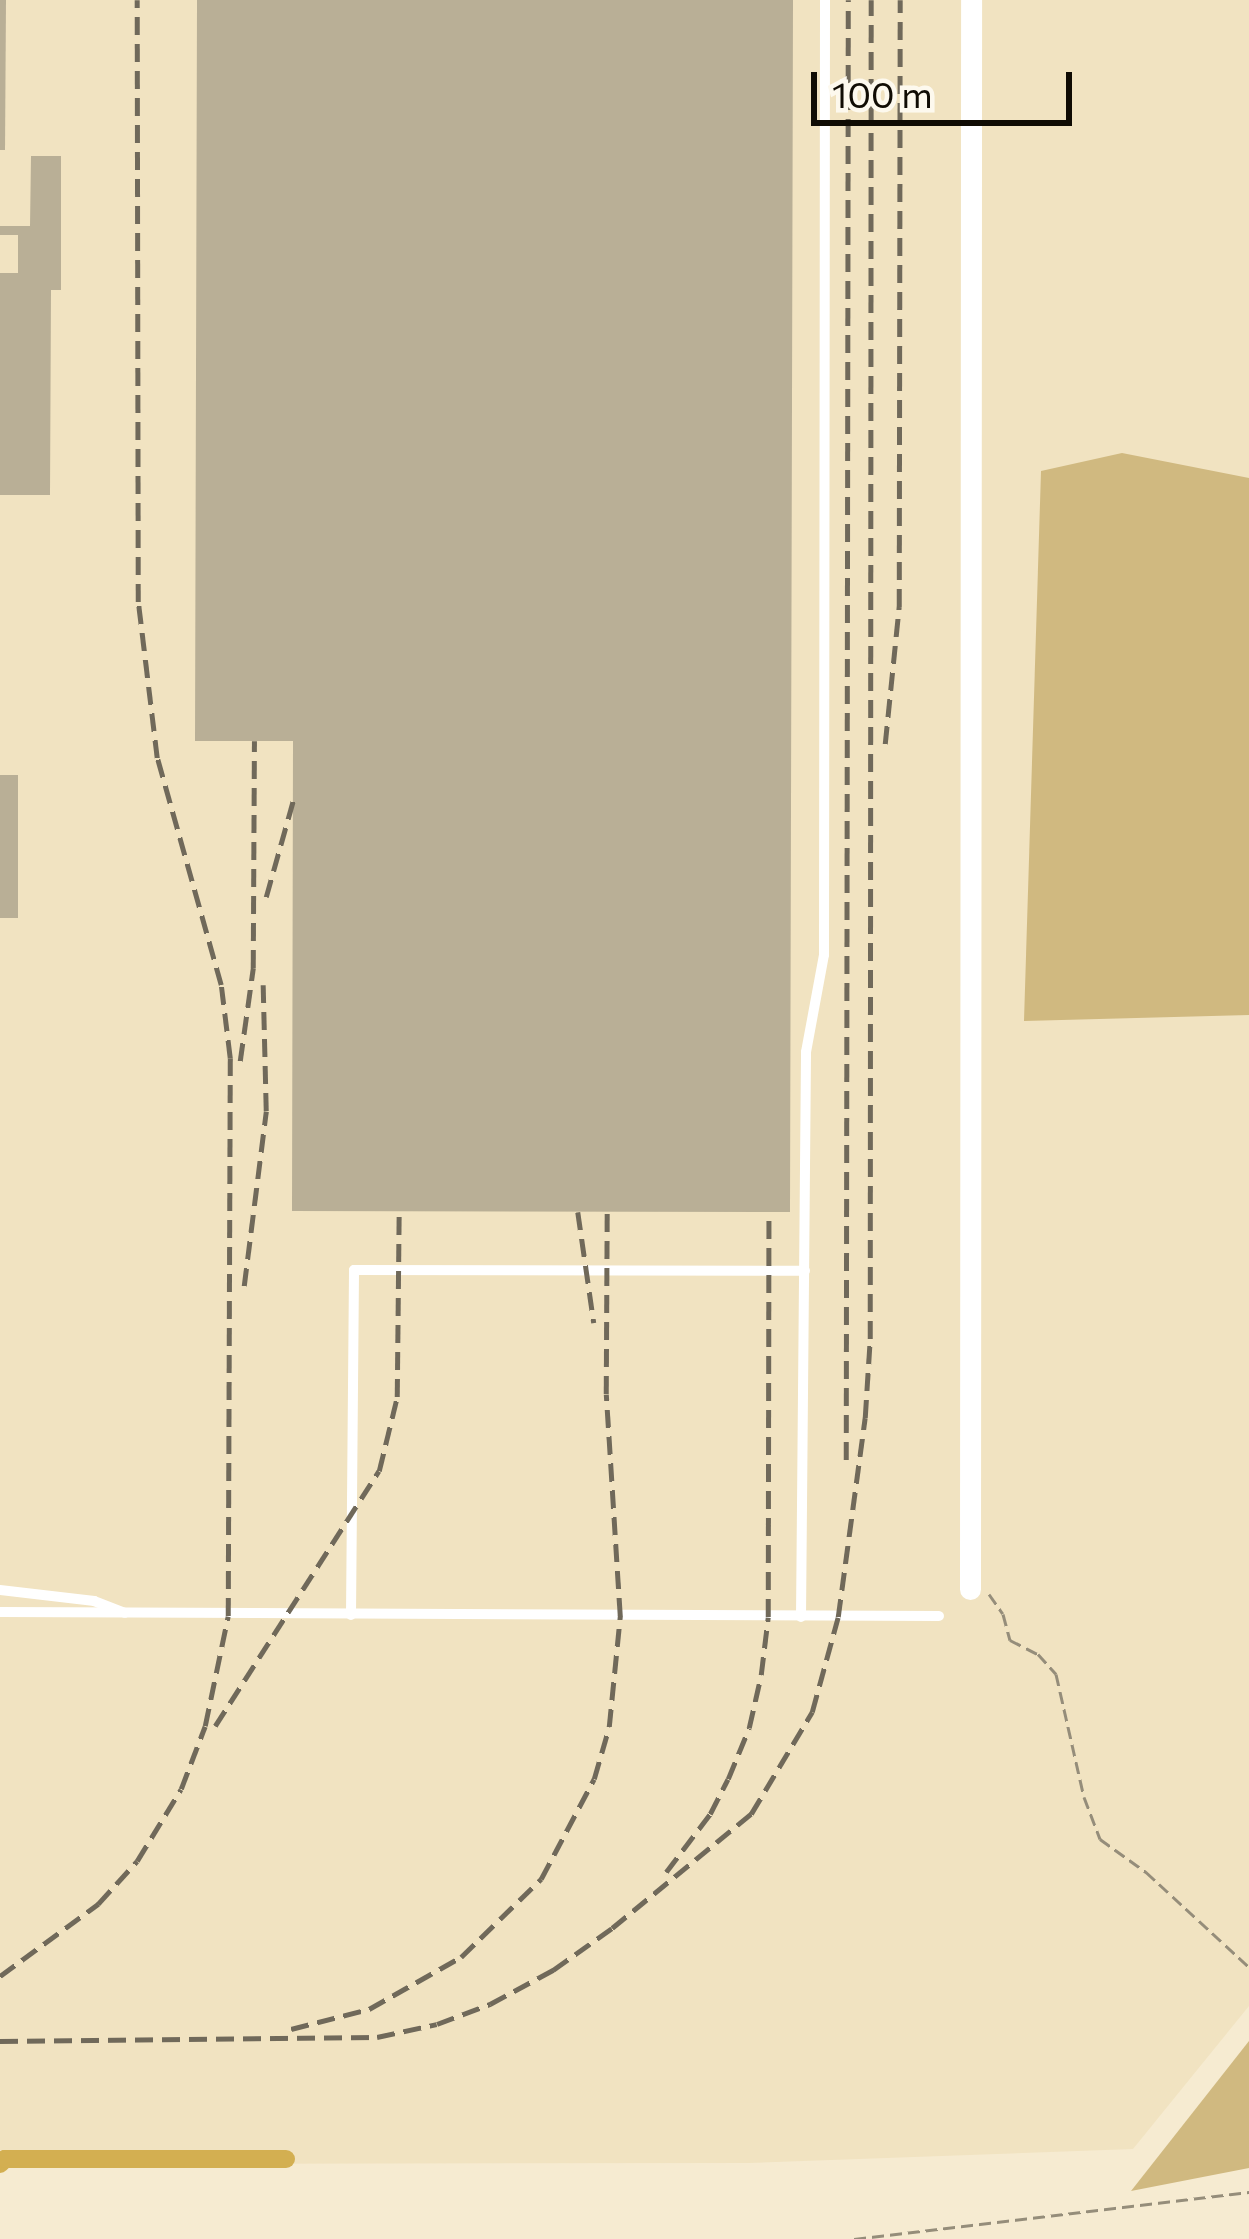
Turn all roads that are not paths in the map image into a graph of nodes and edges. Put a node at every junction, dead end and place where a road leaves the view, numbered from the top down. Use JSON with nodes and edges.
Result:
{"nodes":[{"id":1,"x":825,"y":0,"type":"edge"},
{"id":2,"x":971,"y":0,"type":"edge"},
{"id":3,"x":805,"y":1271,"type":"junction"},
{"id":4,"x":970,"y":1589,"type":"road end"},
{"id":5,"x":0,"y":1590,"type":"edge"},
{"id":6,"x":0,"y":1612,"type":"edge"},
{"id":7,"x":351,"y":1615,"type":"junction"},
{"id":8,"x":128,"y":1616,"type":"junction"},
{"id":9,"x":939,"y":1616,"type":"dead end"},
{"id":10,"x":802,"y":1617,"type":"junction"}],
"edges":[{"from":1,"to":3,"type":"lane"},
{"from":2,"to":4,"type":"street"},
{"from":3,"to":7,"type":"lane"},
{"from":3,"to":10,"type":"lane"},
{"from":5,"to":8,"type":"lane"},
{"from":6,"to":8,"type":"lane"},
{"from":7,"to":8,"type":"lane"},
{"from":7,"to":10,"type":"lane"},
{"from":9,"to":10,"type":"lane"}]}
